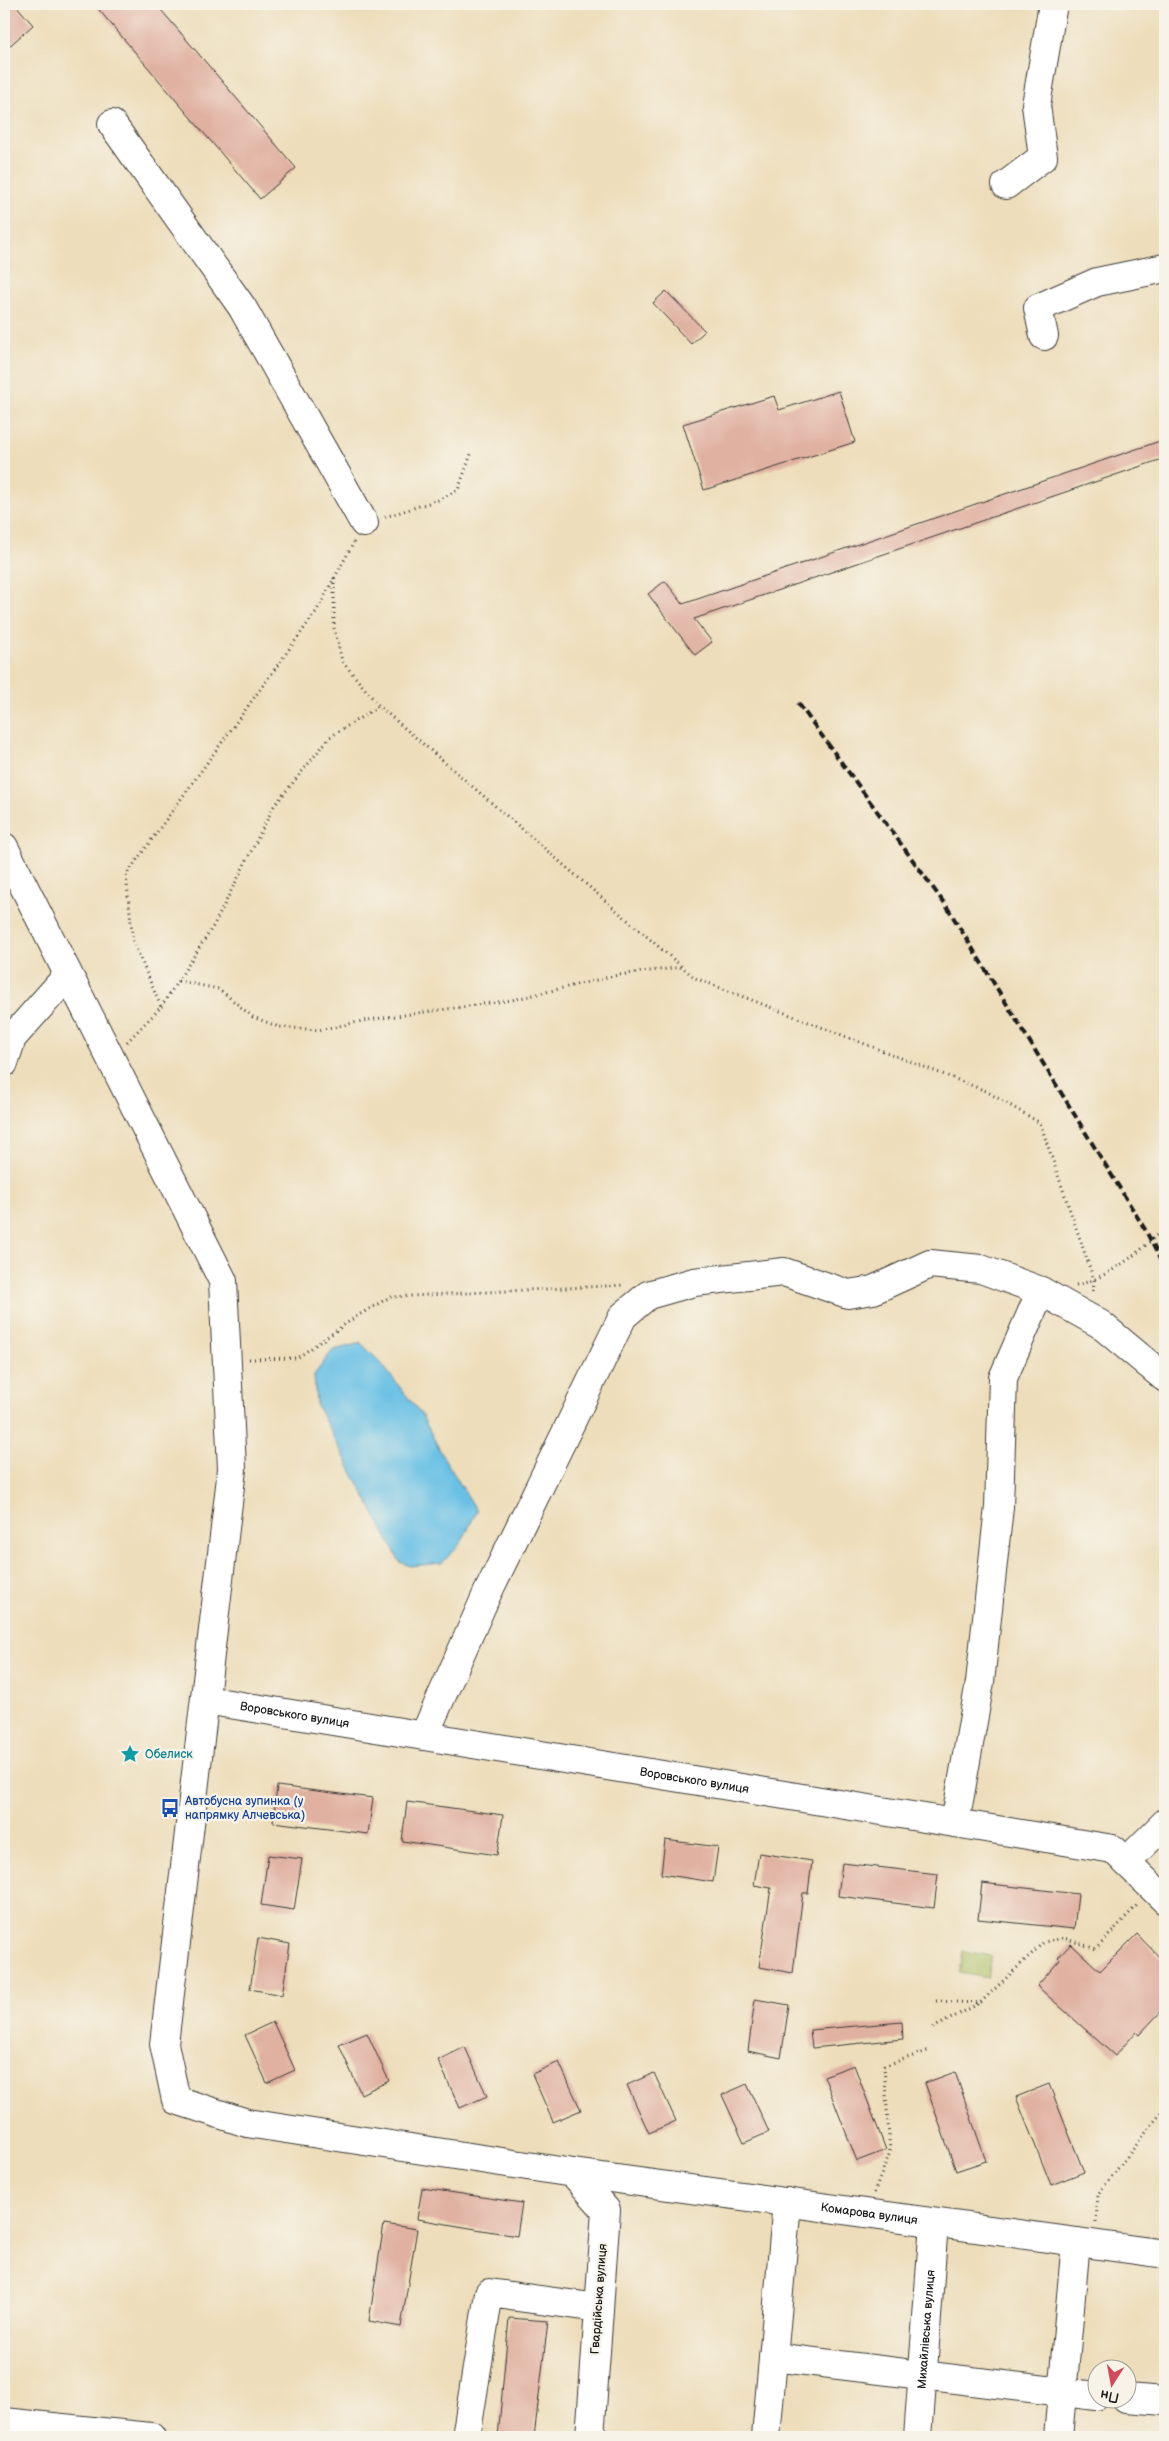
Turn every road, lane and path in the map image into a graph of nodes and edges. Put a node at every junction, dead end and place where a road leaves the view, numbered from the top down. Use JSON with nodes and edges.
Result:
{"nodes":[{"id":1,"x":1053,"y":4,"type":"edge"},
{"id":2,"x":112,"y":124,"type":"dead end"},
{"id":3,"x":1006,"y":184,"type":"dead end"},
{"id":4,"x":1165,"y":268,"type":"edge"},
{"id":5,"x":1044,"y":336,"type":"dead end"},
{"id":6,"x":472,"y":454,"type":"dead end"},
{"id":7,"x":364,"y":523,"type":"junction"},
{"id":8,"x":334,"y":578,"type":"junction"},
{"id":9,"x":380,"y":706,"type":"junction"},
{"id":10,"x":4,"y":847,"type":"edge"},
{"id":11,"x":11,"y":876,"type":"edge"},
{"id":12,"x":684,"y":967,"type":"junction"},
{"id":13,"x":68,"y":975,"type":"junction"},
{"id":14,"x":178,"y":981,"type":"junction"},
{"id":15,"x":161,"y":1007,"type":"junction"},
{"id":16,"x":111,"y":1059,"type":"junction"},
{"id":17,"x":4,"y":1063,"type":"edge"},
{"id":18,"x":1165,"y":1226,"type":"edge"},
{"id":19,"x":1094,"y":1280,"type":"junction"},
{"id":20,"x":625,"y":1285,"type":"dead end"},
{"id":21,"x":1041,"y":1291,"type":"junction"},
{"id":22,"x":227,"y":1359,"type":"junction"},
{"id":23,"x":1165,"y":1378,"type":"edge"},
{"id":24,"x":205,"y":1700,"type":"junction"},
{"id":25,"x":424,"y":1736,"type":"junction"},
{"id":26,"x":955,"y":1823,"type":"junction"},
{"id":27,"x":1165,"y":1823,"type":"edge"},
{"id":28,"x":1126,"y":1862,"type":"junction"},
{"id":29,"x":1159,"y":1894,"type":"edge"},
{"id":30,"x":936,"y":2001,"type":"dead end"},
{"id":31,"x":980,"y":2003,"type":"junction"},
{"id":32,"x":933,"y":2028,"type":"dead end"},
{"id":33,"x":930,"y":2050,"type":"dead end"},
{"id":34,"x":1165,"y":2108,"type":"edge"},
{"id":35,"x":573,"y":2173,"type":"junction"},
{"id":36,"x":787,"y":2202,"type":"junction"},
{"id":37,"x":866,"y":2213,"type":"junction"},
{"id":38,"x":934,"y":2223,"type":"junction"},
{"id":39,"x":1085,"y":2243,"type":"junction"},
{"id":40,"x":1165,"y":2254,"type":"edge"},
{"id":41,"x":599,"y":2308,"type":"junction"},
{"id":42,"x":773,"y":2357,"type":"junction"},
{"id":43,"x":922,"y":2376,"type":"junction"},
{"id":44,"x":1062,"y":2394,"type":"junction"},
{"id":45,"x":1086,"y":2395,"type":"edge"},
{"id":46,"x":1136,"y":2399,"type":"edge"},
{"id":47,"x":1165,"y":2401,"type":"edge"},
{"id":48,"x":4,"y":2422,"type":"edge"},
{"id":49,"x":150,"y":2437,"type":"edge"},
{"id":50,"x":466,"y":2437,"type":"edge"},
{"id":51,"x":590,"y":2437,"type":"edge"},
{"id":52,"x":766,"y":2437,"type":"edge"},
{"id":53,"x":918,"y":2437,"type":"edge"},
{"id":54,"x":1058,"y":2437,"type":"edge"}],
"edges":[{"from":1,"to":3,"type":"street"},
{"from":2,"to":7,"type":"street"},
{"from":4,"to":5,"type":"street"},
{"from":6,"to":7,"type":"path"},
{"from":7,"to":8,"type":"path"},
{"from":8,"to":9,"type":"path"},
{"from":8,"to":15,"type":"path"},
{"from":9,"to":12,"type":"path"},
{"from":9,"to":14,"type":"path"},
{"from":10,"to":11,"type":"street"},
{"from":11,"to":13,"type":"street"},
{"from":12,"to":14,"type":"path"},
{"from":12,"to":19,"type":"path"},
{"from":13,"to":16,"type":"street"},
{"from":13,"to":17,"type":"street"},
{"from":14,"to":15,"type":"path"},
{"from":15,"to":16,"type":"path"},
{"from":16,"to":22,"type":"street"},
{"from":18,"to":19,"type":"path"},
{"from":19,"to":21,"type":"path"},
{"from":20,"to":22,"type":"path"},
{"from":21,"to":23,"type":"street"},
{"from":21,"to":25,"type":"street"},
{"from":21,"to":26,"type":"street"},
{"from":22,"to":24,"type":"street"},
{"from":24,"to":25,"type":"street","name":"Воровського вулиця"},
{"from":24,"to":35,"type":"street","name":"Комарова вулиця"},
{"from":25,"to":26,"type":"street","name":"Воровського вулиця"},
{"from":26,"to":28,"type":"street","name":"Воровського вулиця"},
{"from":27,"to":28,"type":"street"},
{"from":28,"to":29,"type":"street","name":"Воровського вулиця"},
{"from":29,"to":31,"type":"path"},
{"from":30,"to":31,"type":"path"},
{"from":31,"to":32,"type":"path"},
{"from":33,"to":37,"type":"path"},
{"from":34,"to":39,"type":"path"},
{"from":35,"to":36,"type":"street","name":"Комарова вулиця"},
{"from":35,"to":41,"type":"street","name":"Гвардійська вулиця"},
{"from":36,"to":37,"type":"street","name":"Комарова вулиця"},
{"from":36,"to":42,"type":"street"},
{"from":37,"to":38,"type":"street","name":"Комарова вулиця"},
{"from":38,"to":39,"type":"street","name":"Комарова вулиця"},
{"from":38,"to":43,"type":"street","name":"Михайлівська вулиця"},
{"from":39,"to":40,"type":"street","name":"Комарова вулиця"},
{"from":39,"to":44,"type":"street"},
{"from":41,"to":50,"type":"street"},
{"from":41,"to":51,"type":"street","name":"Гвардійська вулиця"},
{"from":42,"to":43,"type":"street"},
{"from":42,"to":52,"type":"street"},
{"from":43,"to":44,"type":"street"},
{"from":43,"to":53,"type":"street","name":"Михайлівська вулиця"},
{"from":44,"to":45,"type":"street"},
{"from":44,"to":54,"type":"street"},
{"from":46,"to":47,"type":"street"},
{"from":48,"to":49,"type":"street"}]}
